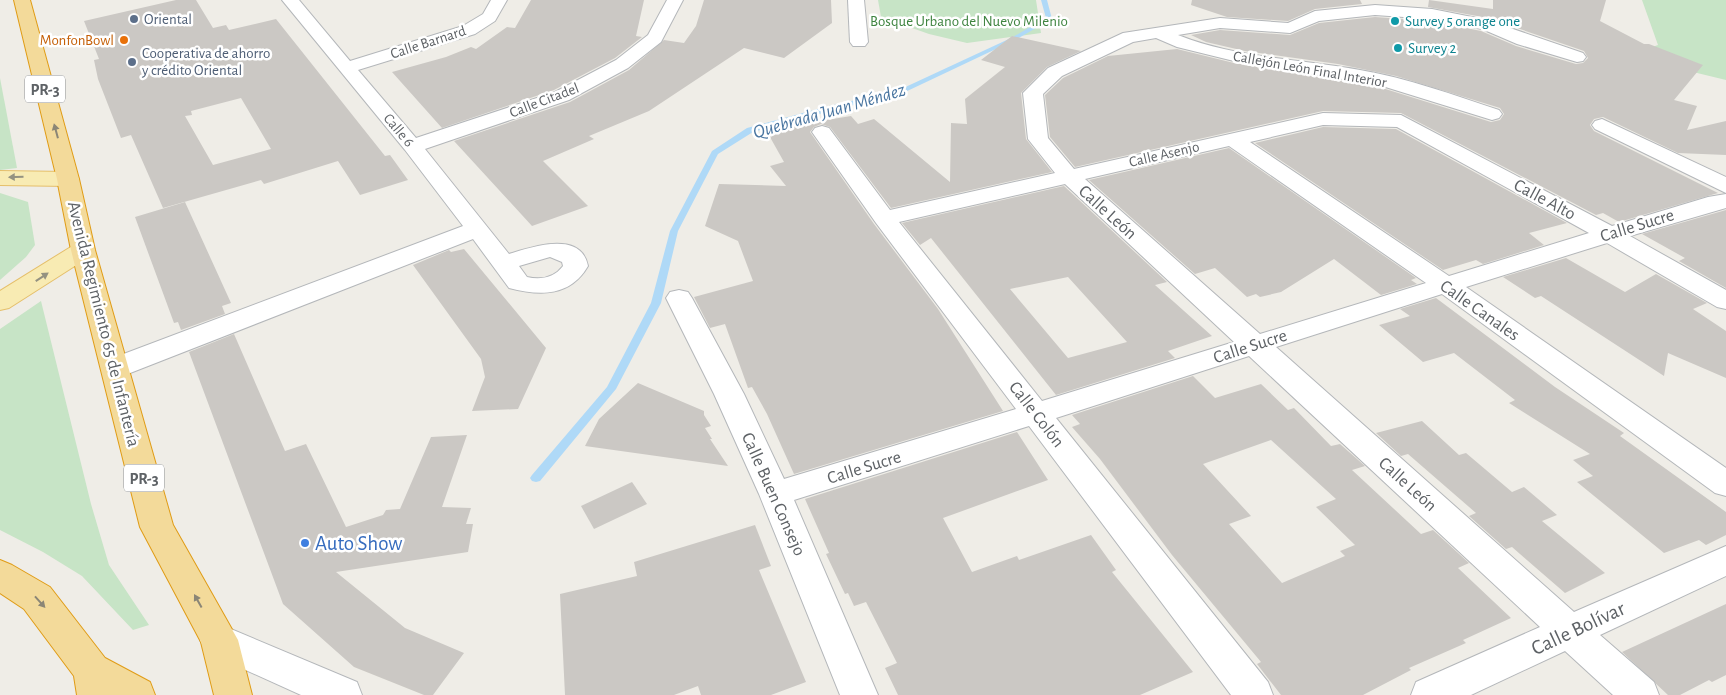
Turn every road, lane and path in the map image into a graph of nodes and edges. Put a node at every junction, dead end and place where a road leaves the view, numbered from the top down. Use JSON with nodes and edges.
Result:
{"nodes":[{"id":1,"x":22,"y":0,"type":"edge"},
{"id":2,"x":499,"y":0,"type":"edge"},
{"id":3,"x":675,"y":0,"type":"edge"},
{"id":4,"x":856,"y":0,"type":"edge"},
{"id":5,"x":294,"y":1,"type":"edge"},
{"id":6,"x":1158,"y":32,"type":"junction"},
{"id":7,"x":859,"y":42,"type":"dead end"},
{"id":8,"x":1576,"y":57,"type":"dead end"},
{"id":9,"x":346,"y":68,"type":"junction"},
{"id":10,"x":1492,"y":114,"type":"dead end"},
{"id":11,"x":1602,"y":125,"type":"dead end"},
{"id":12,"x":822,"y":132,"type":"dead end"},
{"id":13,"x":1232,"y":139,"type":"junction"},
{"id":14,"x":1441,"y":143,"type":"joint"},
{"id":15,"x":412,"y":146,"type":"junction"},
{"id":16,"x":1069,"y":176,"type":"junction"},
{"id":17,"x":0,"y":178,"type":"edge"},
{"id":18,"x":68,"y":179,"type":"junction"},
{"id":19,"x":1726,"y":186,"type":"edge"},
{"id":20,"x":1726,"y":201,"type":"edge"},
{"id":21,"x":884,"y":218,"type":"junction"},
{"id":22,"x":477,"y":229,"type":"junction"},
{"id":23,"x":1609,"y":234,"type":"junction"},
{"id":24,"x":83,"y":250,"type":"junction"},
{"id":25,"x":504,"y":263,"type":"dead end"},
{"id":26,"x":1446,"y":285,"type":"junction"},
{"id":27,"x":679,"y":298,"type":"dead end"},
{"id":28,"x":0,"y":302,"type":"edge"},
{"id":29,"x":1726,"y":302,"type":"edge"},
{"id":30,"x":1255,"y":345,"type":"junction"},
{"id":31,"x":115,"y":368,"type":"junction"},
{"id":32,"x":1037,"y":414,"type":"junction"},
{"id":33,"x":1726,"y":484,"type":"edge"},
{"id":34,"x":775,"y":494,"type":"junction"},
{"id":35,"x":1726,"y":560,"type":"edge"},
{"id":36,"x":0,"y":575,"type":"edge"},
{"id":37,"x":1570,"y":632,"type":"junction"},
{"id":38,"x":219,"y":640,"type":"junction"},
{"id":39,"x":94,"y":683,"type":"edge"},
{"id":40,"x":136,"y":695,"type":"edge"},
{"id":41,"x":232,"y":695,"type":"edge"},
{"id":42,"x":343,"y":695,"type":"edge"},
{"id":43,"x":859,"y":695,"type":"edge"},
{"id":44,"x":1254,"y":695,"type":"edge"},
{"id":45,"x":1430,"y":695,"type":"edge"},
{"id":46,"x":1640,"y":695,"type":"edge"}],
"edges":[{"from":18,"to":1,"type":"highway","name":"Avenida Regimiento 65 de Infantería","number":"PR-3","one_way":true},
{"from":2,"to":9,"type":"street","name":"Calle Barnard"},
{"from":3,"to":15,"type":"street","name":"Calle Citadel"},
{"from":4,"to":7,"type":"street"},
{"from":5,"to":9,"type":"street","name":"Calle 6"},
{"from":6,"to":8,"type":"street","name":"Calle León"},
{"from":6,"to":10,"type":"street","name":"Callejón León Final Interior"},
{"from":6,"to":16,"type":"street","name":"Calle León"},
{"from":9,"to":15,"type":"street","name":"Calle 6"},
{"from":11,"to":19,"type":"street"},
{"from":12,"to":21,"type":"street","name":"Calle Colón"},
{"from":13,"to":14,"type":"street","name":"Calle Asenjo"},
{"from":13,"to":16,"type":"street","name":"Calle Asenjo"},
{"from":13,"to":26,"type":"street","name":"Calle Canales"},
{"from":14,"to":23,"type":"street","name":"Calle Alto"},
{"from":15,"to":22,"type":"street","name":"Calle 6"},
{"from":16,"to":21,"type":"street","name":"Calle Asenjo"},
{"from":16,"to":30,"type":"street","name":"Calle León"},
{"from":18,"to":17,"type":"main road","one_way":true},
{"from":18,"to":24,"type":"highway","name":"Avenida Regimiento 65 de Infantería","number":"PR-3"},
{"from":20,"to":23,"type":"street","name":"Calle Sucre"},
{"from":21,"to":32,"type":"street","name":"Calle Colón"},
{"from":22,"to":25,"type":"street","name":"Calle 6"},
{"from":22,"to":31,"type":"street"},
{"from":23,"to":26,"type":"street","name":"Calle Sucre"},
{"from":23,"to":29,"type":"street","name":"Calle Alto"},
{"from":28,"to":24,"type":"main road","one_way":true},
{"from":24,"to":31,"type":"highway","name":"Avenida Regimiento 65 de Infantería","number":"PR-3"},
{"from":26,"to":30,"type":"street","name":"Calle Sucre"},
{"from":26,"to":33,"type":"street","name":"Calle Canales"},
{"from":27,"to":34,"type":"street","name":"Calle Buen Consejo"},
{"from":30,"to":32,"type":"street","name":"Calle Sucre"},
{"from":30,"to":37,"type":"street","name":"Calle León"},
{"from":38,"to":31,"type":"highway","name":"Avenida Regimiento 65 de Infantería","number":"PR-3","one_way":true},
{"from":32,"to":34,"type":"street","name":"Calle Sucre"},
{"from":32,"to":44,"type":"street","name":"Calle Colón"},
{"from":34,"to":43,"type":"street","name":"Calle Buen Consejo"},
{"from":35,"to":37,"type":"street","name":"Calle Bolívar"},
{"from":36,"to":39,"type":"highway","one_way":true},
{"from":37,"to":45,"type":"street","name":"Calle Bolívar"},
{"from":37,"to":46,"type":"street","name":"Calle León"},
{"from":38,"to":41,"type":"highway","name":"Avenida Regimiento 65 de Infantería","number":"PR-3"},
{"from":38,"to":42,"type":"street"},
{"from":39,"to":40,"type":"highway"}]}
